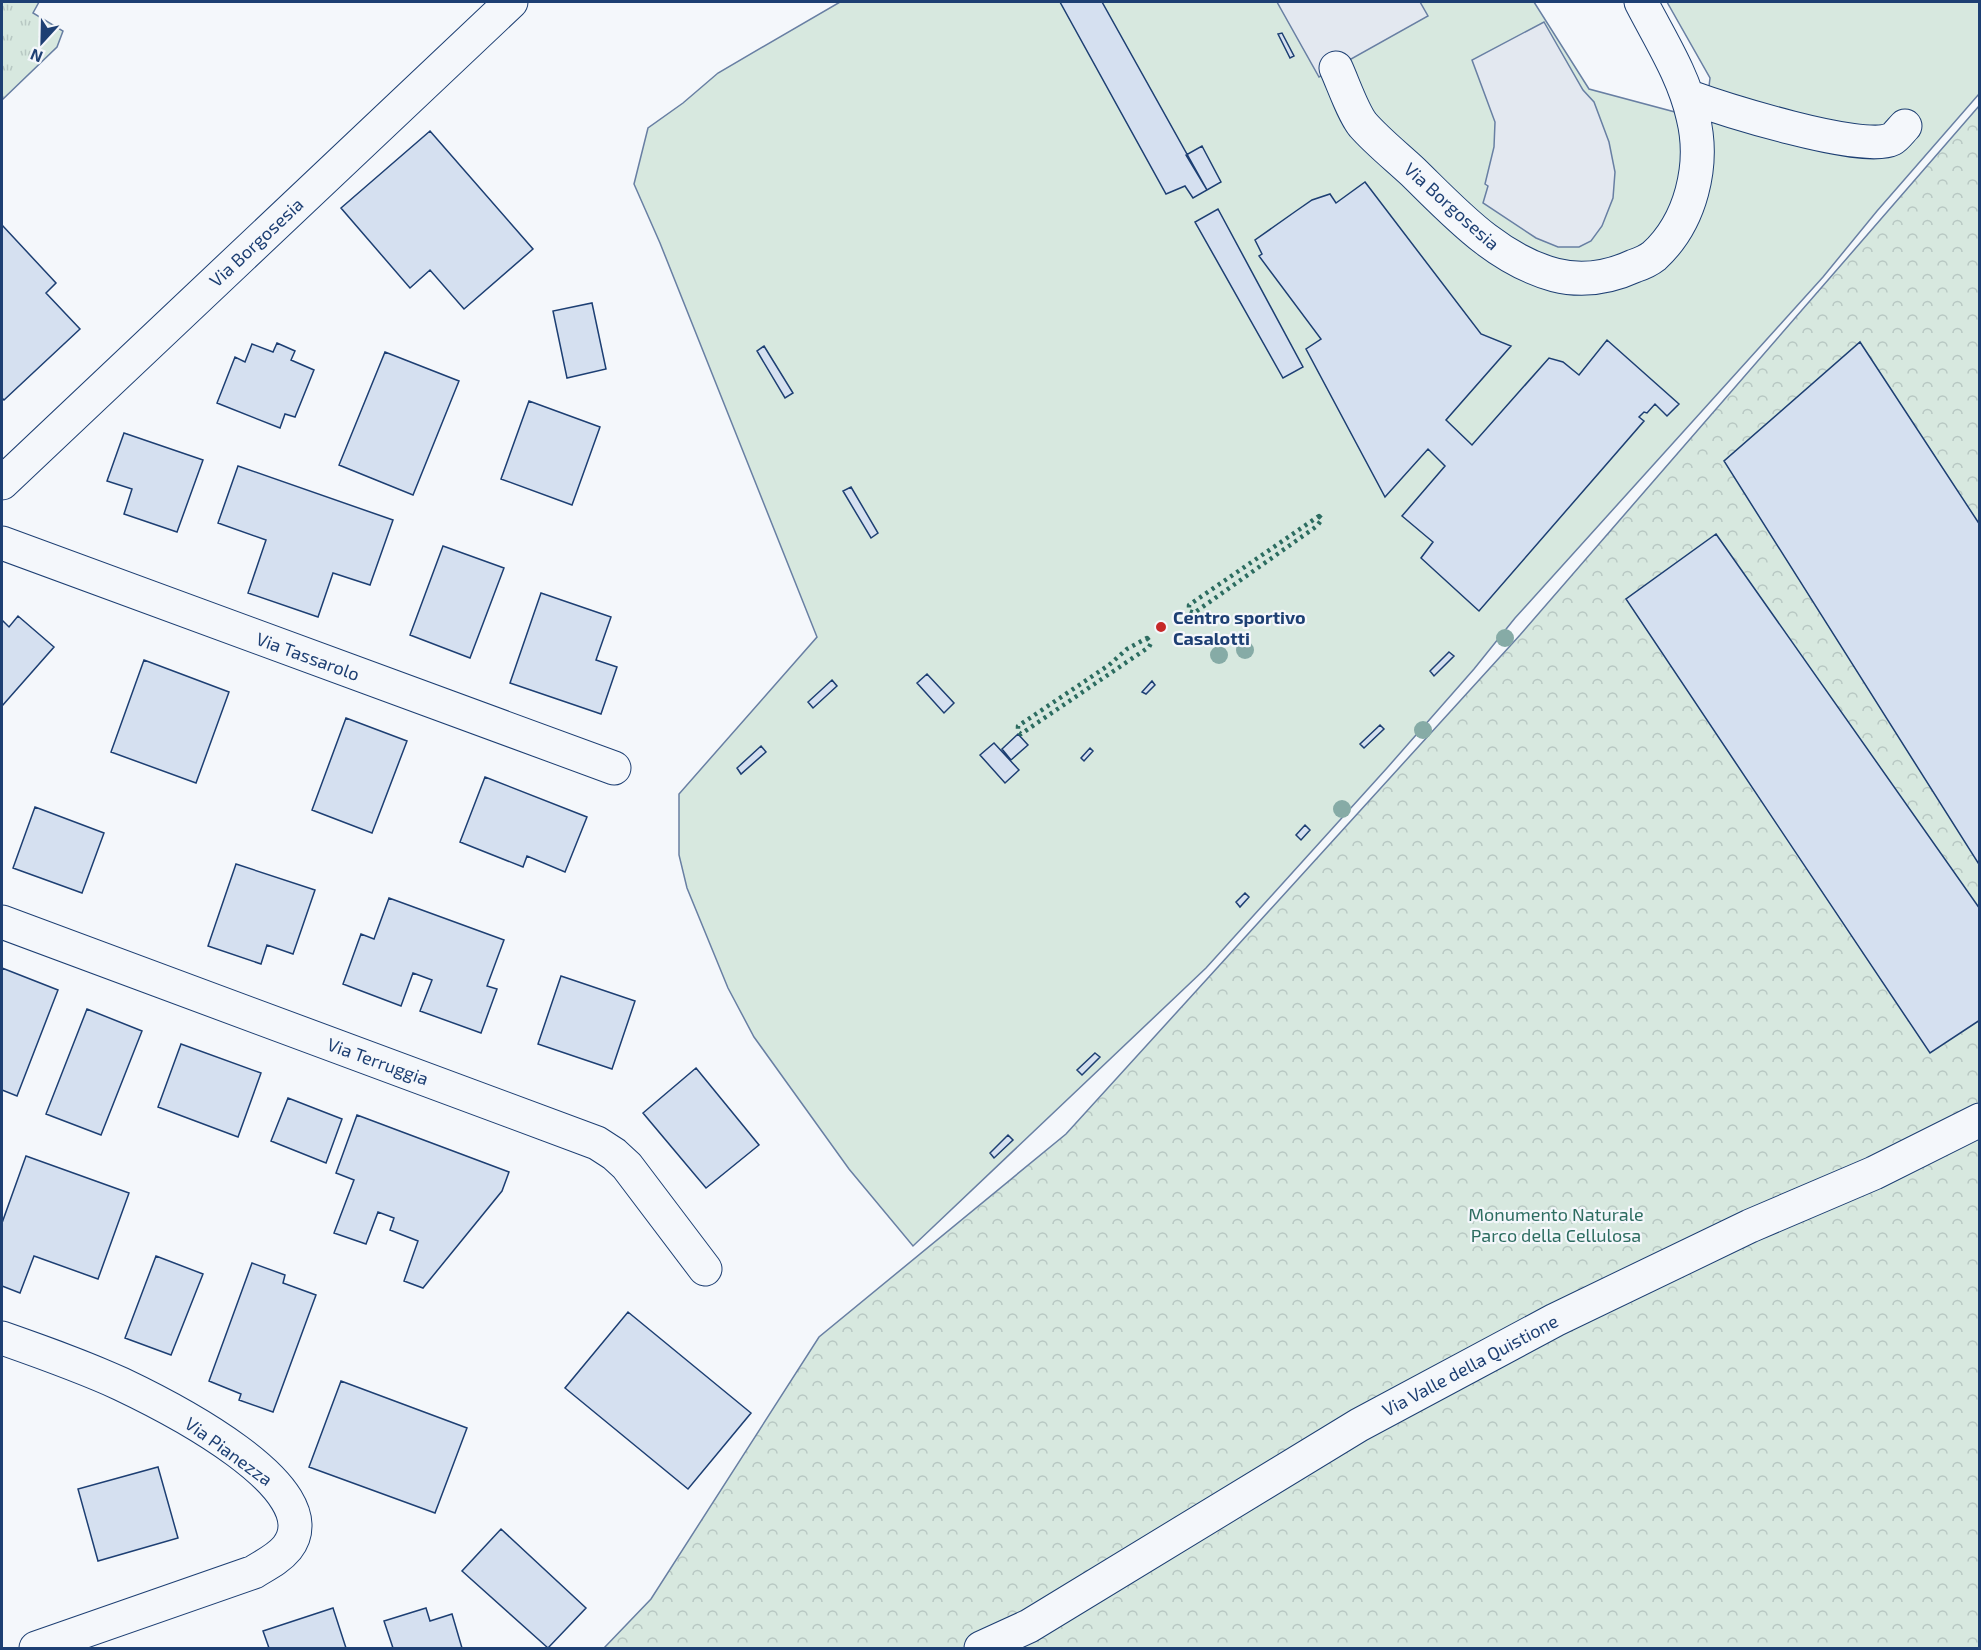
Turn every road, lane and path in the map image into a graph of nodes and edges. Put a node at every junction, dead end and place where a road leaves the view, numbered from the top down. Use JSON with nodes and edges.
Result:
{"nodes":[{"id":1,"x":511,"y":2,"type":"edge"},
{"id":2,"x":1641,"y":2,"type":"edge"},
{"id":3,"x":1336,"y":68,"type":"dead end"},
{"id":4,"x":1687,"y":96,"type":"junction"},
{"id":5,"x":1905,"y":126,"type":"dead end"},
{"id":6,"x":2,"y":483,"type":"edge"},
{"id":7,"x":2,"y":543,"type":"edge"},
{"id":8,"x":614,"y":768,"type":"dead end"},
{"id":9,"x":2,"y":922,"type":"edge"},
{"id":10,"x":1980,"y":1120,"type":"edge"},
{"id":11,"x":705,"y":1269,"type":"dead end"},
{"id":12,"x":2,"y":1338,"type":"edge"},
{"id":13,"x":36,"y":1648,"type":"edge"},
{"id":14,"x":981,"y":1648,"type":"edge"}],
"edges":[{"from":1,"to":6,"type":"street","name":"Via Borgosesia"},
{"from":2,"to":4,"type":"street","name":"Via Borgosesia"},
{"from":3,"to":4,"type":"street","name":"Via Borgosesia"},
{"from":4,"to":5,"type":"street"},
{"from":7,"to":8,"type":"street","name":"Via Tassarolo"},
{"from":9,"to":11,"type":"street","name":"Via Terruggia"},
{"from":10,"to":14,"type":"street","name":"Via Valle della Quistione"},
{"from":12,"to":13,"type":"street","name":"Via Pianezza"}]}
